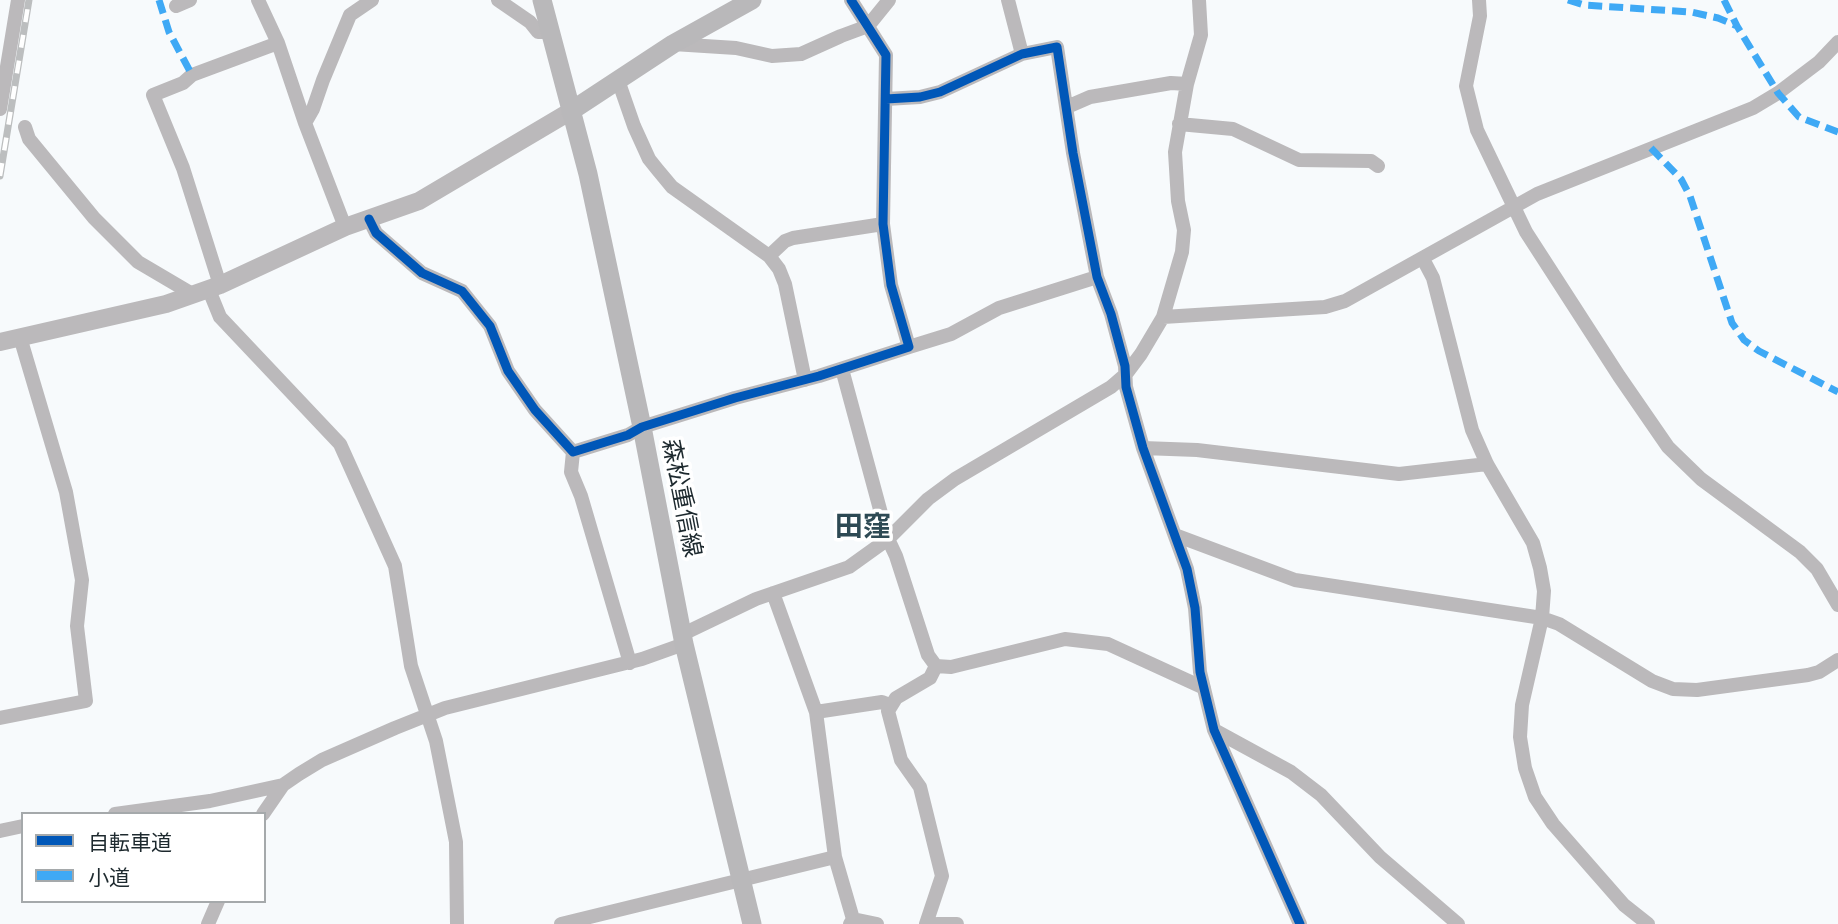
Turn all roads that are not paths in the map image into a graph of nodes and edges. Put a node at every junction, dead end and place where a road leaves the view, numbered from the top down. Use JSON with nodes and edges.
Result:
{"nodes":[{"id":1,"x":18,"y":0,"type":"edge"},
{"id":2,"x":190,"y":0,"type":"edge"},
{"id":3,"x":258,"y":0,"type":"edge"},
{"id":4,"x":372,"y":0,"type":"edge"},
{"id":5,"x":498,"y":0,"type":"edge"},
{"id":6,"x":542,"y":0,"type":"edge"},
{"id":7,"x":752,"y":0,"type":"edge"},
{"id":8,"x":851,"y":0,"type":"edge"},
{"id":9,"x":889,"y":0,"type":"edge"},
{"id":10,"x":1008,"y":0,"type":"edge"},
{"id":11,"x":1199,"y":0,"type":"edge"},
{"id":12,"x":1479,"y":0,"type":"edge"},
{"id":13,"x":176,"y":6,"type":"dead end"},
{"id":14,"x":868,"y":26,"type":"junction"},
{"id":15,"x":549,"y":32,"type":"junction"},
{"id":16,"x":1838,"y":42,"type":"edge"},
{"id":17,"x":278,"y":43,"type":"junction"},
{"id":18,"x":673,"y":44,"type":"junction"},
{"id":19,"x":1022,"y":54,"type":"junction"},
{"id":20,"x":618,"y":80,"type":"junction"},
{"id":21,"x":1187,"y":84,"type":"junction"},
{"id":22,"x":2,"y":91,"type":"edge"},
{"id":23,"x":886,"y":99,"type":"junction"},
{"id":24,"x":1067,"y":107,"type":"junction"},
{"id":25,"x":0,"y":109,"type":"edge"},
{"id":26,"x":571,"y":111,"type":"junction"},
{"id":27,"x":305,"y":123,"type":"junction"},
{"id":28,"x":1179,"y":124,"type":"junction"},
{"id":29,"x":25,"y":127,"type":"dead end"},
{"id":30,"x":1378,"y":166,"type":"dead end"},
{"id":31,"x":1515,"y":208,"type":"junction"},
{"id":32,"x":369,"y":219,"type":"junction"},
{"id":33,"x":883,"y":225,"type":"junction"},
{"id":34,"x":345,"y":227,"type":"junction"},
{"id":35,"x":768,"y":256,"type":"junction"},
{"id":36,"x":1423,"y":259,"type":"junction"},
{"id":37,"x":1097,"y":277,"type":"junction"},
{"id":38,"x":207,"y":290,"type":"junction"},
{"id":39,"x":1163,"y":317,"type":"junction"},
{"id":40,"x":20,"y":337,"type":"junction"},
{"id":41,"x":0,"y":342,"type":"edge"},
{"id":42,"x":909,"y":346,"type":"junction"},
{"id":43,"x":842,"y":369,"type":"junction"},
{"id":44,"x":1126,"y":374,"type":"junction"},
{"id":45,"x":805,"y":380,"type":"junction"},
{"id":46,"x":642,"y":427,"type":"junction"},
{"id":47,"x":1143,"y":448,"type":"junction"},
{"id":48,"x":573,"y":452,"type":"junction"},
{"id":49,"x":1487,"y":464,"type":"junction"},
{"id":50,"x":1175,"y":536,"type":"junction"},
{"id":51,"x":888,"y":539,"type":"junction"},
{"id":52,"x":774,"y":593,"type":"junction"},
{"id":53,"x":1838,"y":605,"type":"edge"},
{"id":54,"x":1542,"y":618,"type":"junction"},
{"id":55,"x":684,"y":639,"type":"junction"},
{"id":56,"x":1838,"y":660,"type":"edge"},
{"id":57,"x":630,"y":663,"type":"junction"},
{"id":58,"x":936,"y":666,"type":"junction"},
{"id":59,"x":1204,"y":688,"type":"junction"},
{"id":60,"x":890,"y":705,"type":"junction"},
{"id":61,"x":816,"y":712,"type":"junction"},
{"id":62,"x":426,"y":715,"type":"junction"},
{"id":63,"x":0,"y":718,"type":"edge"},
{"id":64,"x":1214,"y":730,"type":"junction"},
{"id":65,"x":283,"y":785,"type":"junction"},
{"id":66,"x":129,"y":812,"type":"edge"},
{"id":67,"x":264,"y":812,"type":"edge"},
{"id":68,"x":21,"y":826,"type":"edge"},
{"id":69,"x":0,"y":831,"type":"edge"},
{"id":70,"x":835,"y":857,"type":"junction"},
{"id":71,"x":742,"y":878,"type":"junction"},
{"id":72,"x":217,"y":903,"type":"edge"},
{"id":73,"x":852,"y":922,"type":"edge"},
{"id":74,"x":208,"y":924,"type":"edge"},
{"id":75,"x":457,"y":924,"type":"edge"},
{"id":76,"x":561,"y":924,"type":"edge"},
{"id":77,"x":752,"y":924,"type":"edge"},
{"id":78,"x":877,"y":924,"type":"edge"},
{"id":79,"x":926,"y":924,"type":"edge"},
{"id":80,"x":937,"y":924,"type":"edge"},
{"id":81,"x":957,"y":924,"type":"edge"},
{"id":82,"x":1300,"y":924,"type":"edge"},
{"id":83,"x":1458,"y":924,"type":"edge"},
{"id":84,"x":1648,"y":924,"type":"edge"}],
"edges":[{"from":1,"to":22,"type":"street"},
{"from":2,"to":13,"type":"street"},
{"from":3,"to":17,"type":"street"},
{"from":4,"to":27,"type":"street"},
{"from":5,"to":15,"type":"street"},
{"from":6,"to":15,"type":"main road","name":"森松重信線"},
{"from":7,"to":18,"type":"main road"},
{"from":8,"to":14,"type":"street"},
{"from":9,"to":14,"type":"street"},
{"from":10,"to":19,"type":"street"},
{"from":11,"to":21,"type":"street"},
{"from":12,"to":31,"type":"street"},
{"from":14,"to":18,"type":"street"},
{"from":14,"to":23,"type":"street"},
{"from":15,"to":26,"type":"main road","name":"森松重信線"},
{"from":16,"to":31,"type":"street"},
{"from":17,"to":27,"type":"street"},
{"from":17,"to":38,"type":"street"},
{"from":18,"to":20,"type":"main road"},
{"from":19,"to":23,"type":"street"},
{"from":19,"to":24,"type":"street"},
{"from":20,"to":26,"type":"main road"},
{"from":20,"to":35,"type":"street"},
{"from":21,"to":24,"type":"street"},
{"from":21,"to":28,"type":"street"},
{"from":22,"to":25,"type":"street"},
{"from":23,"to":33,"type":"street"},
{"from":24,"to":37,"type":"street"},
{"from":26,"to":32,"type":"street"},
{"from":26,"to":46,"type":"main road","name":"森松重信線"},
{"from":27,"to":34,"type":"street"},
{"from":28,"to":30,"type":"street"},
{"from":28,"to":39,"type":"street"},
{"from":29,"to":38,"type":"street"},
{"from":31,"to":36,"type":"street"},
{"from":31,"to":53,"type":"street"},
{"from":32,"to":34,"type":"street"},
{"from":32,"to":48,"type":"street"},
{"from":33,"to":35,"type":"street"},
{"from":33,"to":42,"type":"street"},
{"from":34,"to":38,"type":"street"},
{"from":35,"to":45,"type":"street"},
{"from":36,"to":39,"type":"street"},
{"from":36,"to":49,"type":"street"},
{"from":37,"to":42,"type":"street"},
{"from":37,"to":44,"type":"street"},
{"from":38,"to":40,"type":"street"},
{"from":38,"to":62,"type":"street"},
{"from":39,"to":44,"type":"street"},
{"from":40,"to":41,"type":"street"},
{"from":40,"to":63,"type":"street"},
{"from":42,"to":43,"type":"street"},
{"from":43,"to":45,"type":"street"},
{"from":43,"to":51,"type":"street"},
{"from":44,"to":47,"type":"street"},
{"from":44,"to":51,"type":"street"},
{"from":45,"to":46,"type":"street"},
{"from":46,"to":48,"type":"street"},
{"from":46,"to":55,"type":"main road","name":"森松重信線"},
{"from":47,"to":49,"type":"street"},
{"from":47,"to":50,"type":"street"},
{"from":48,"to":57,"type":"street"},
{"from":49,"to":54,"type":"street"},
{"from":50,"to":54,"type":"street"},
{"from":50,"to":59,"type":"street"},
{"from":51,"to":52,"type":"street"},
{"from":51,"to":58,"type":"street"},
{"from":52,"to":55,"type":"street"},
{"from":52,"to":61,"type":"street"},
{"from":54,"to":56,"type":"street"},
{"from":54,"to":84,"type":"street"},
{"from":55,"to":57,"type":"street"},
{"from":55,"to":71,"type":"main road","name":"森松重信線"},
{"from":57,"to":62,"type":"street"},
{"from":58,"to":59,"type":"street"},
{"from":58,"to":60,"type":"street"},
{"from":59,"to":64,"type":"street"},
{"from":60,"to":61,"type":"street"},
{"from":60,"to":79,"type":"street"},
{"from":61,"to":70,"type":"street"},
{"from":62,"to":65,"type":"street"},
{"from":62,"to":75,"type":"street"},
{"from":64,"to":82,"type":"street"},
{"from":64,"to":83,"type":"street"},
{"from":65,"to":66,"type":"street"},
{"from":65,"to":67,"type":"street"},
{"from":68,"to":69,"type":"street"},
{"from":70,"to":71,"type":"street"},
{"from":70,"to":73,"type":"street"},
{"from":71,"to":76,"type":"street"},
{"from":71,"to":77,"type":"main road","name":"森松重信線"},
{"from":72,"to":74,"type":"street"},
{"from":73,"to":78,"type":"street"},
{"from":80,"to":81,"type":"street"}]}
